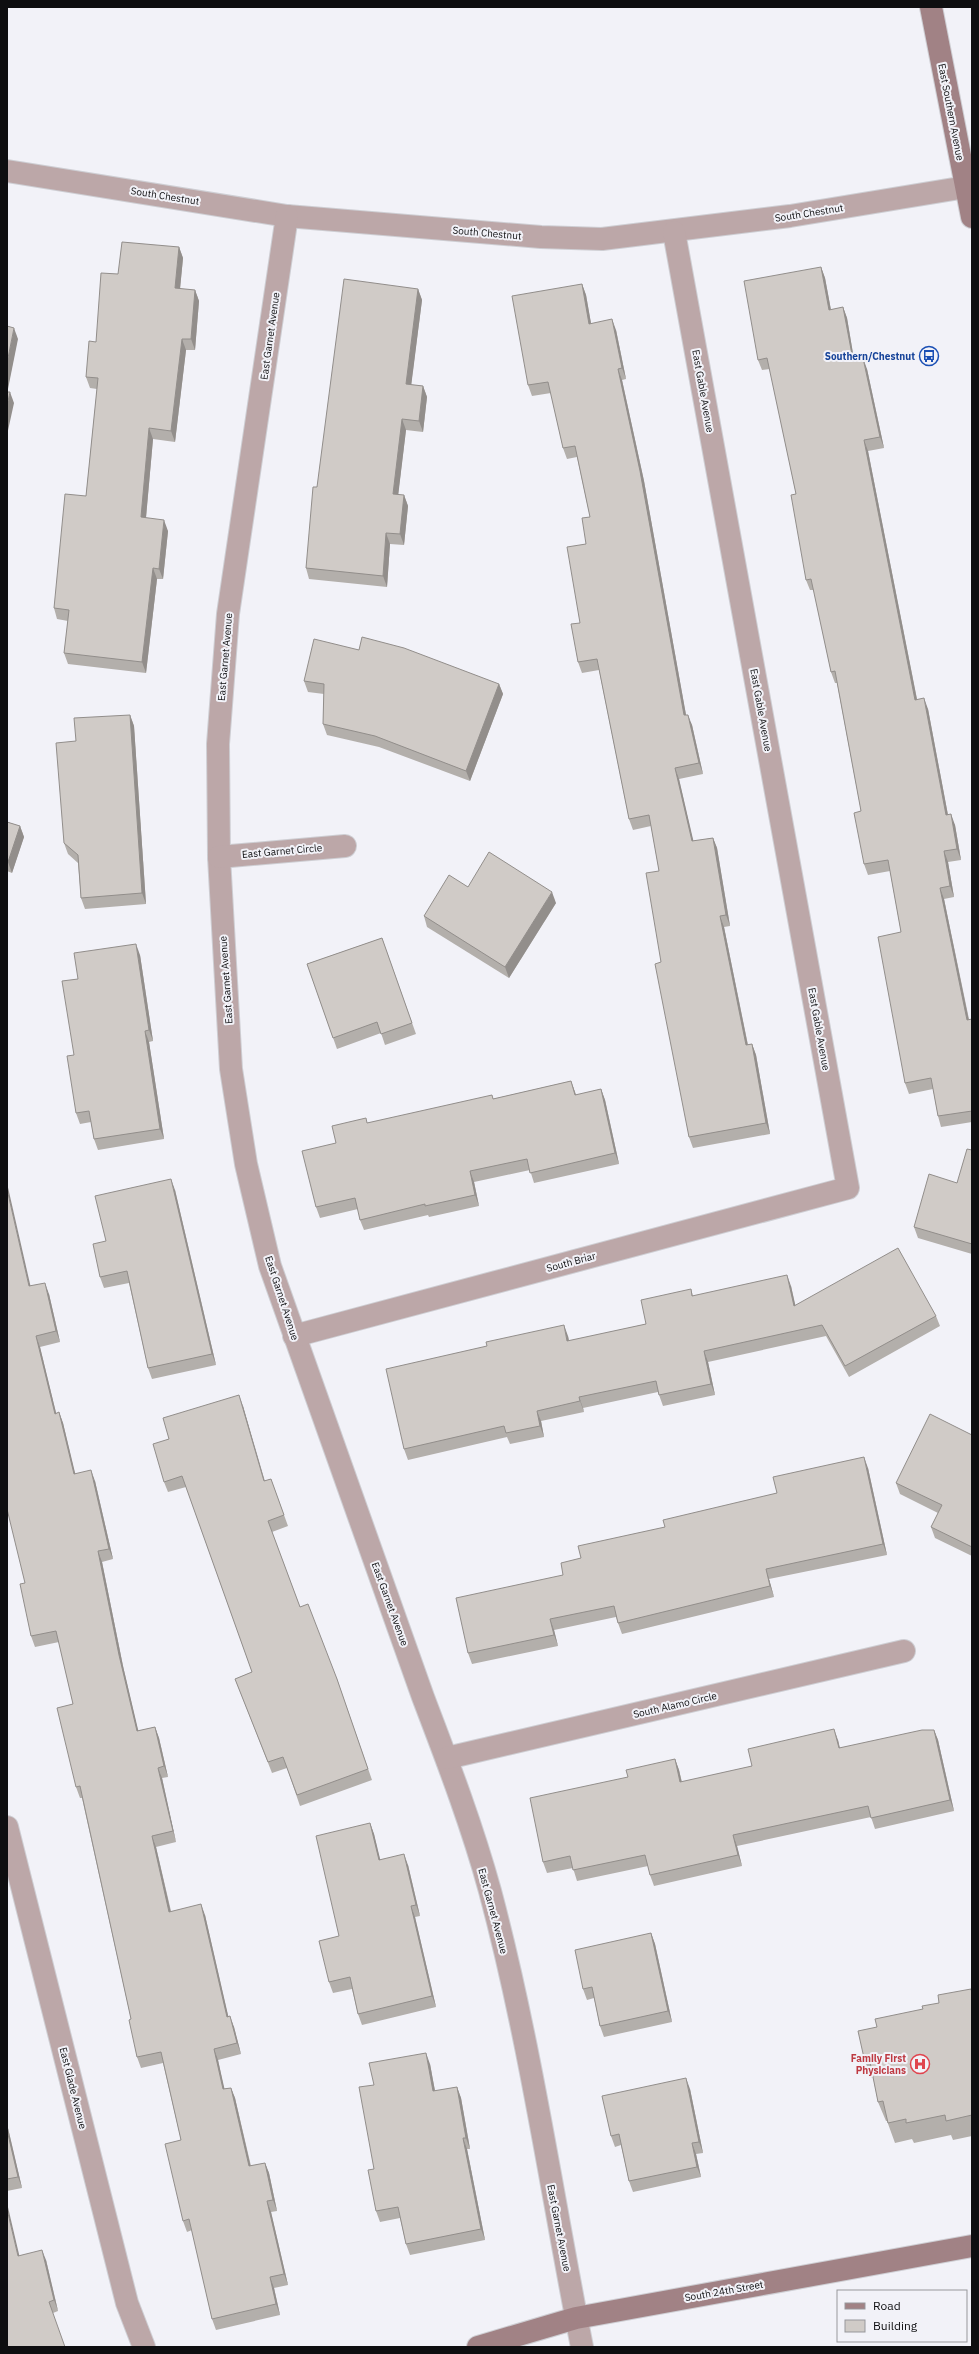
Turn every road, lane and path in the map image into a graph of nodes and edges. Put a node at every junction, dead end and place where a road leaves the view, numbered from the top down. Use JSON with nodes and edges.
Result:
{"nodes":[{"id":1,"x":931,"y":7,"type":"edge"},
{"id":2,"x":7,"y":171,"type":"edge"},
{"id":3,"x":966,"y":187,"type":"junction"},
{"id":4,"x":288,"y":216,"type":"junction"},
{"id":5,"x":972,"y":217,"type":"edge"},
{"id":6,"x":674,"y":232,"type":"junction"},
{"id":7,"x":345,"y":846,"type":"dead end"},
{"id":8,"x":219,"y":857,"type":"junction"},
{"id":9,"x":848,"y":1188,"type":"joint"},
{"id":10,"x":294,"y":1336,"type":"junction"},
{"id":11,"x":904,"y":1651,"type":"dead end"},
{"id":12,"x":447,"y":1758,"type":"junction"},
{"id":13,"x":7,"y":1827,"type":"edge"},
{"id":14,"x":972,"y":2246,"type":"edge"},
{"id":15,"x":576,"y":2318,"type":"junction"},
{"id":16,"x":144,"y":2347,"type":"edge"},
{"id":17,"x":478,"y":2347,"type":"edge"},
{"id":18,"x":582,"y":2347,"type":"edge"}],
"edges":[{"from":1,"to":3,"type":"street","name":"East Southern Avenue"},
{"from":2,"to":4,"type":"street","name":"South Chestnut"},
{"from":3,"to":5,"type":"street","name":"East Southern Avenue"},
{"from":3,"to":6,"type":"street","name":"South Chestnut"},
{"from":4,"to":6,"type":"street","name":"South Chestnut"},
{"from":4,"to":8,"type":"street","name":"East Garnet Avenue"},
{"from":6,"to":9,"type":"street","name":"East Gable Avenue"},
{"from":7,"to":8,"type":"street","name":"East Garnet Circle"},
{"from":8,"to":10,"type":"street","name":"East Garnet Avenue"},
{"from":9,"to":10,"type":"street","name":"South Briar"},
{"from":10,"to":12,"type":"street","name":"East Garnet Avenue"},
{"from":11,"to":12,"type":"street","name":"South Alamo Circle"},
{"from":12,"to":15,"type":"street","name":"East Garnet Avenue"},
{"from":13,"to":16,"type":"street","name":"East Glade Avenue"},
{"from":14,"to":15,"type":"street","name":"South 24th Street"},
{"from":15,"to":17,"type":"street","name":"South 24th Street"},
{"from":15,"to":18,"type":"street","name":"East Garnet Avenue"}]}
